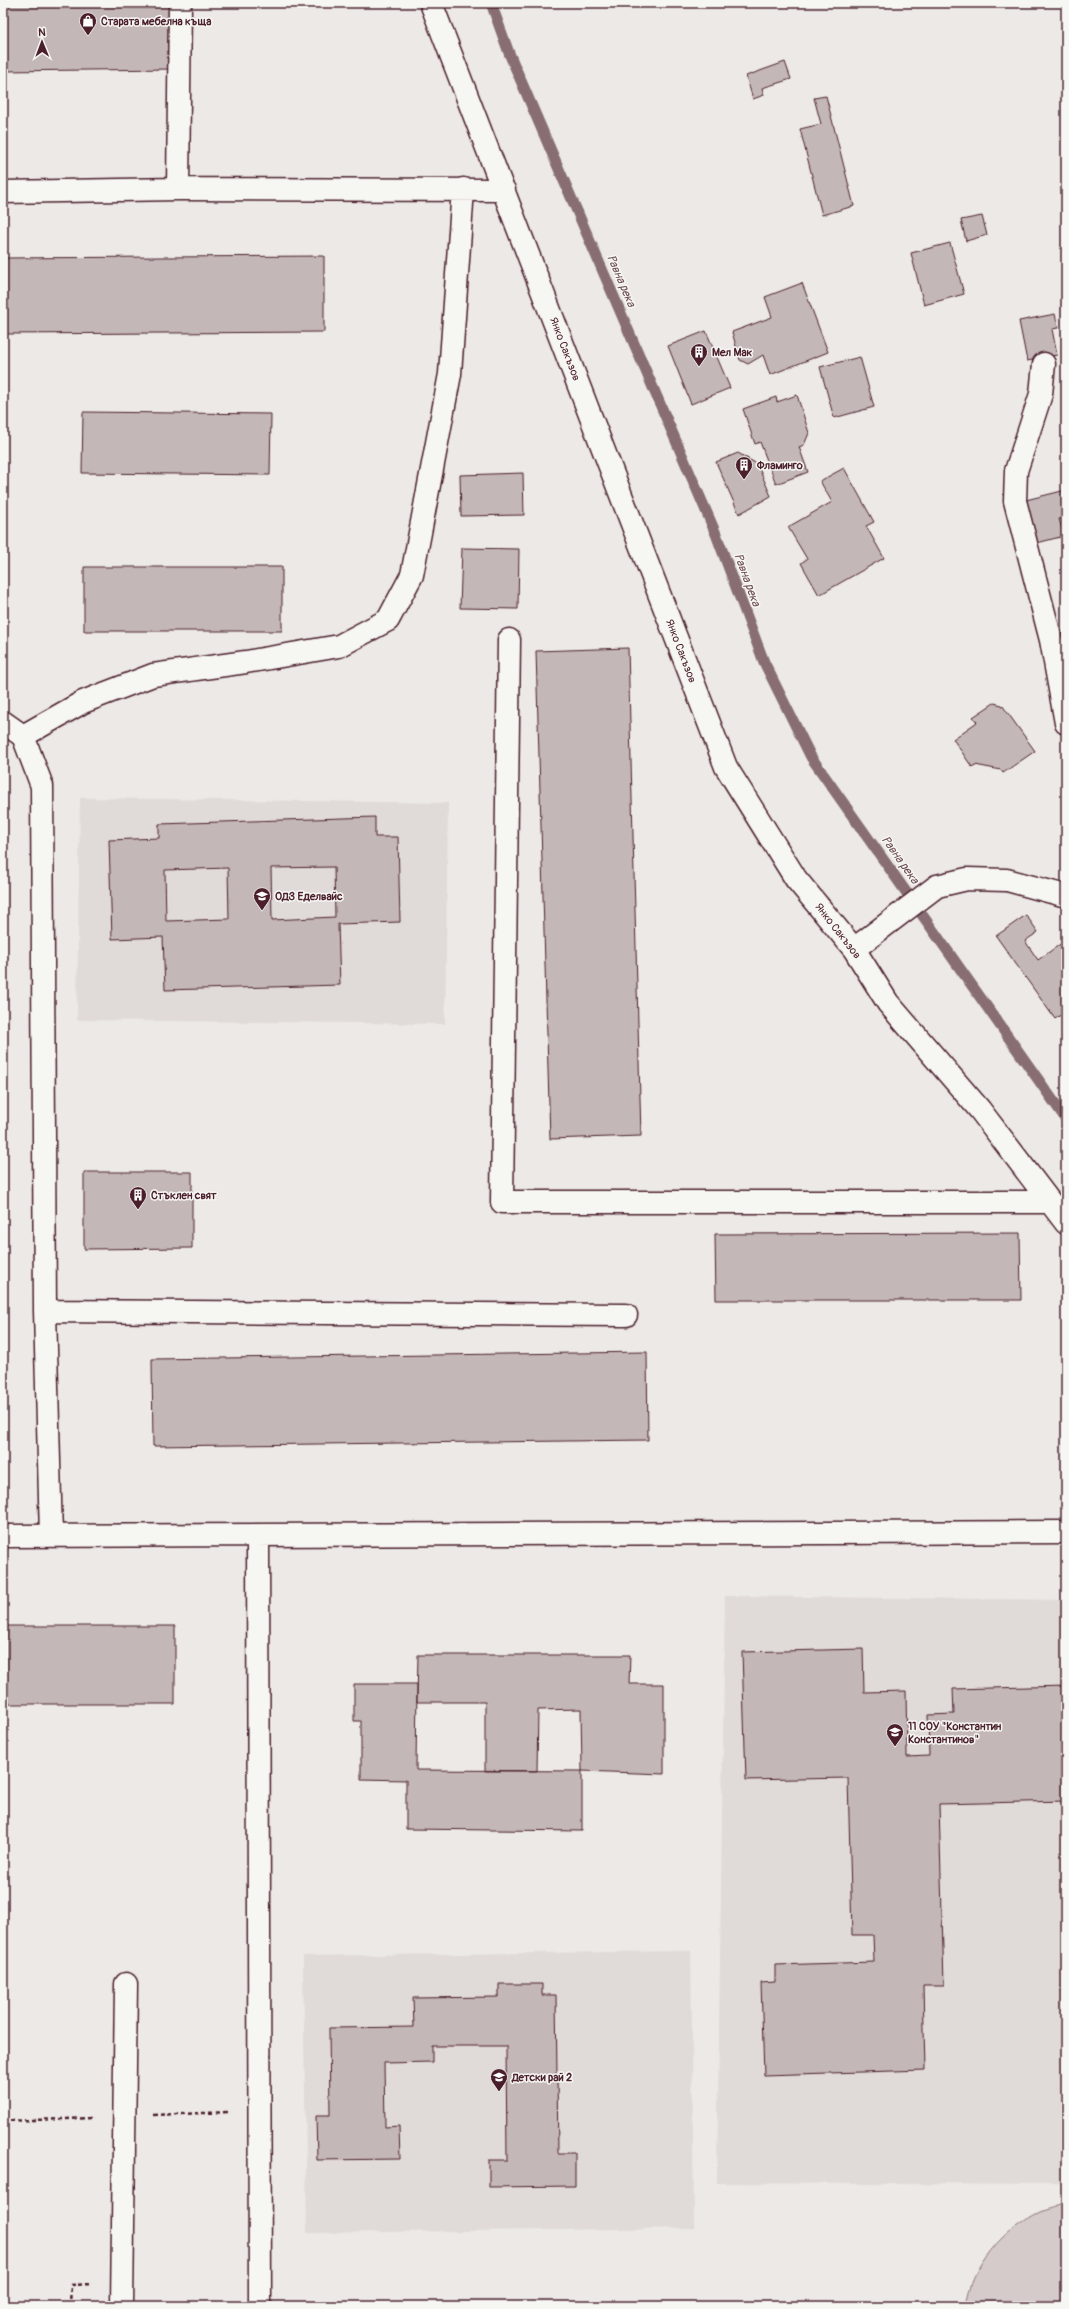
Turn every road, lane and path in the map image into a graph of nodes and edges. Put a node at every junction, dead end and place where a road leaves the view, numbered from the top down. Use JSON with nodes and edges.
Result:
{"nodes":[{"id":1,"x":180,"y":3,"type":"edge"},
{"id":2,"x":431,"y":3,"type":"edge"},
{"id":3,"x":178,"y":189,"type":"junction"},
{"id":4,"x":463,"y":190,"type":"junction"},
{"id":5,"x":504,"y":190,"type":"junction"},
{"id":6,"x":3,"y":192,"type":"edge"},
{"id":7,"x":1044,"y":364,"type":"dead end"},
{"id":8,"x":509,"y":640,"type":"dead end"},
{"id":9,"x":3,"y":722,"type":"edge"},
{"id":10,"x":1066,"y":723,"type":"edge"},
{"id":11,"x":23,"y":736,"type":"junction"},
{"id":12,"x":1066,"y":896,"type":"edge"},
{"id":13,"x":854,"y":949,"type":"junction"},
{"id":14,"x":1050,"y":1202,"type":"junction"},
{"id":15,"x":1066,"y":1223,"type":"edge"},
{"id":16,"x":45,"y":1311,"type":"junction"},
{"id":17,"x":626,"y":1315,"type":"dead end"},
{"id":18,"x":1066,"y":1532,"type":"edge"},
{"id":19,"x":258,"y":1535,"type":"junction"},
{"id":20,"x":3,"y":1536,"type":"edge"},
{"id":21,"x":51,"y":1536,"type":"junction"},
{"id":22,"x":126,"y":1984,"type":"dead end"},
{"id":23,"x":122,"y":2283,"type":"junction"},
{"id":24,"x":70,"y":2306,"type":"edge"},
{"id":25,"x":122,"y":2306,"type":"edge"},
{"id":26,"x":260,"y":2306,"type":"edge"}],
"edges":[{"from":1,"to":3,"type":"street"},
{"from":2,"to":5,"type":"street","name":"Янко Сакъзов"},
{"from":3,"to":4,"type":"street"},
{"from":3,"to":6,"type":"street"},
{"from":4,"to":5,"type":"street"},
{"from":4,"to":11,"type":"street"},
{"from":5,"to":13,"type":"street","name":"Янко Сакъзов"},
{"from":7,"to":10,"type":"street"},
{"from":8,"to":14,"type":"street"},
{"from":9,"to":11,"type":"street"},
{"from":11,"to":16,"type":"street"},
{"from":12,"to":13,"type":"street"},
{"from":13,"to":14,"type":"street","name":"Янко Сакъзов"},
{"from":14,"to":15,"type":"street","name":"Янко Сакъзов"},
{"from":16,"to":17,"type":"street"},
{"from":16,"to":21,"type":"street"},
{"from":18,"to":19,"type":"street"},
{"from":19,"to":21,"type":"street"},
{"from":19,"to":26,"type":"street"},
{"from":20,"to":21,"type":"street"},
{"from":22,"to":23,"type":"street"},
{"from":23,"to":24,"type":"path"},
{"from":23,"to":25,"type":"street"}]}
